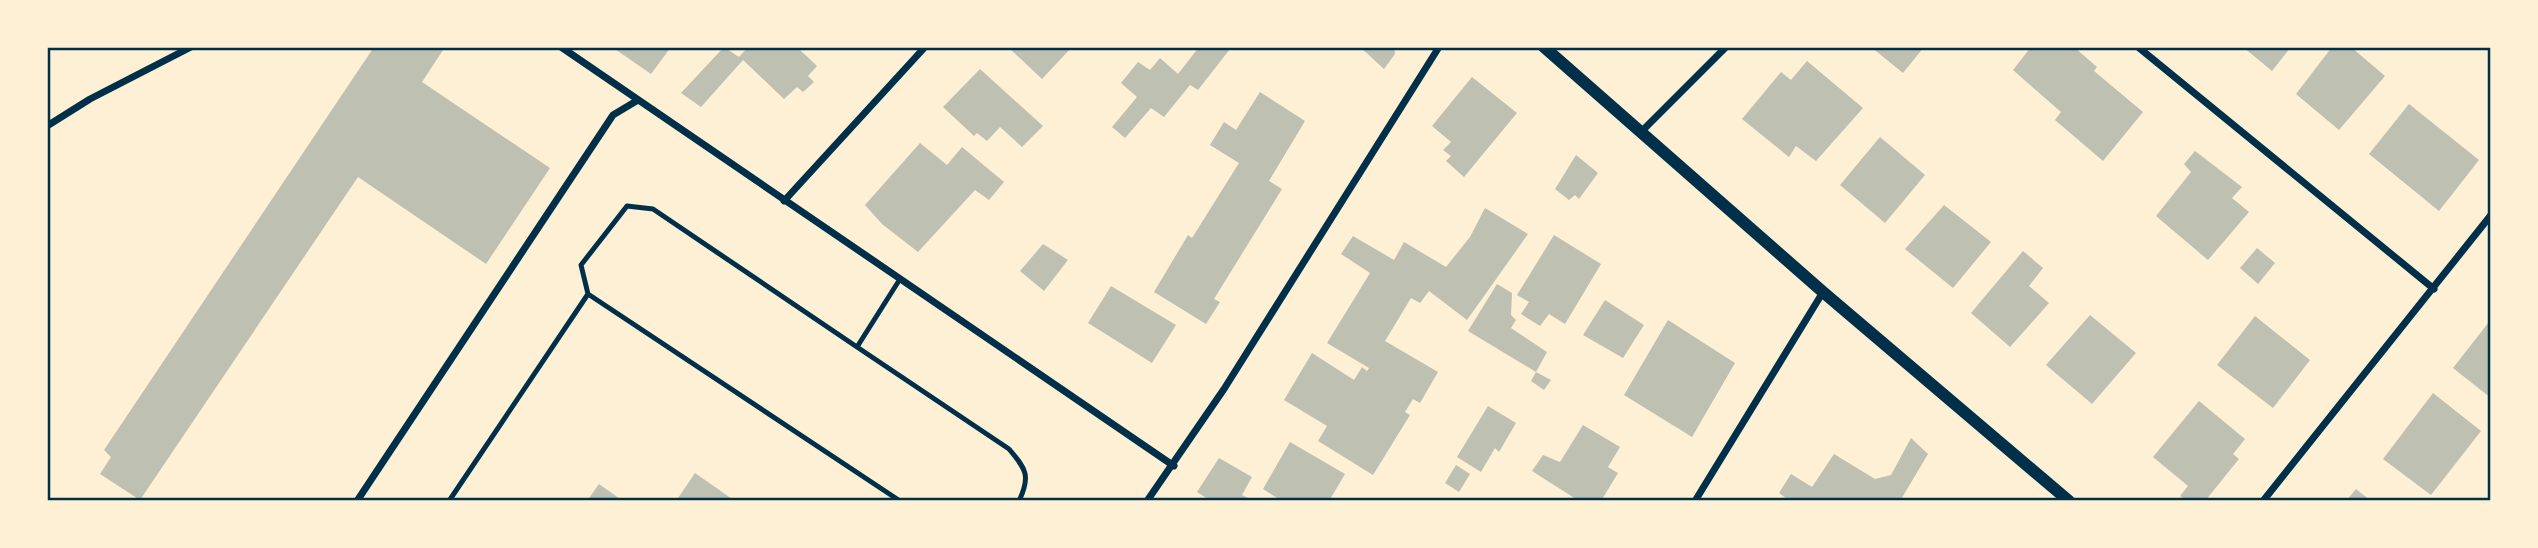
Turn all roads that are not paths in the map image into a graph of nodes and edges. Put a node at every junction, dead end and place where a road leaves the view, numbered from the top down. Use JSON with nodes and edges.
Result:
{"nodes":[{"id":1,"x":191,"y":47,"type":"edge"},
{"id":2,"x":561,"y":47,"type":"edge"},
{"id":3,"x":925,"y":47,"type":"edge"},
{"id":4,"x":1440,"y":47,"type":"edge"},
{"id":5,"x":1544,"y":47,"type":"edge"},
{"id":6,"x":1726,"y":47,"type":"edge"},
{"id":7,"x":2138,"y":47,"type":"edge"},
{"id":8,"x":638,"y":100,"type":"junction"},
{"id":9,"x":47,"y":126,"type":"edge"},
{"id":10,"x":1642,"y":131,"type":"junction"},
{"id":11,"x":784,"y":201,"type":"junction"},
{"id":12,"x":2491,"y":215,"type":"edge"},
{"id":13,"x":900,"y":279,"type":"junction"},
{"id":14,"x":2434,"y":289,"type":"junction"},
{"id":15,"x":1823,"y":292,"type":"junction"},
{"id":16,"x":588,"y":294,"type":"junction"},
{"id":17,"x":857,"y":347,"type":"junction"},
{"id":18,"x":1174,"y":466,"type":"junction"},
{"id":19,"x":357,"y":501,"type":"edge"},
{"id":20,"x":449,"y":501,"type":"edge"},
{"id":21,"x":900,"y":501,"type":"edge"},
{"id":22,"x":1018,"y":501,"type":"edge"},
{"id":23,"x":1147,"y":501,"type":"edge"},
{"id":24,"x":1695,"y":501,"type":"edge"},
{"id":25,"x":2069,"y":501,"type":"edge"},
{"id":26,"x":2263,"y":501,"type":"edge"}],
"edges":[{"from":1,"to":9,"type":"street"},
{"from":2,"to":8,"type":"street"},
{"from":3,"to":11,"type":"street"},
{"from":4,"to":18,"type":"street"},
{"from":5,"to":10,"type":"street"},
{"from":6,"to":10,"type":"street"},
{"from":7,"to":14,"type":"street"},
{"from":8,"to":11,"type":"street"},
{"from":8,"to":19,"type":"street"},
{"from":10,"to":15,"type":"street"},
{"from":11,"to":13,"type":"street"},
{"from":12,"to":14,"type":"street"},
{"from":13,"to":17,"type":"lane"},
{"from":13,"to":18,"type":"street"},
{"from":14,"to":26,"type":"street"},
{"from":15,"to":24,"type":"street"},
{"from":15,"to":25,"type":"street"},
{"from":16,"to":17,"type":"lane"},
{"from":16,"to":20,"type":"lane"},
{"from":16,"to":21,"type":"lane"},
{"from":17,"to":22,"type":"lane"},
{"from":18,"to":23,"type":"street"}]}
